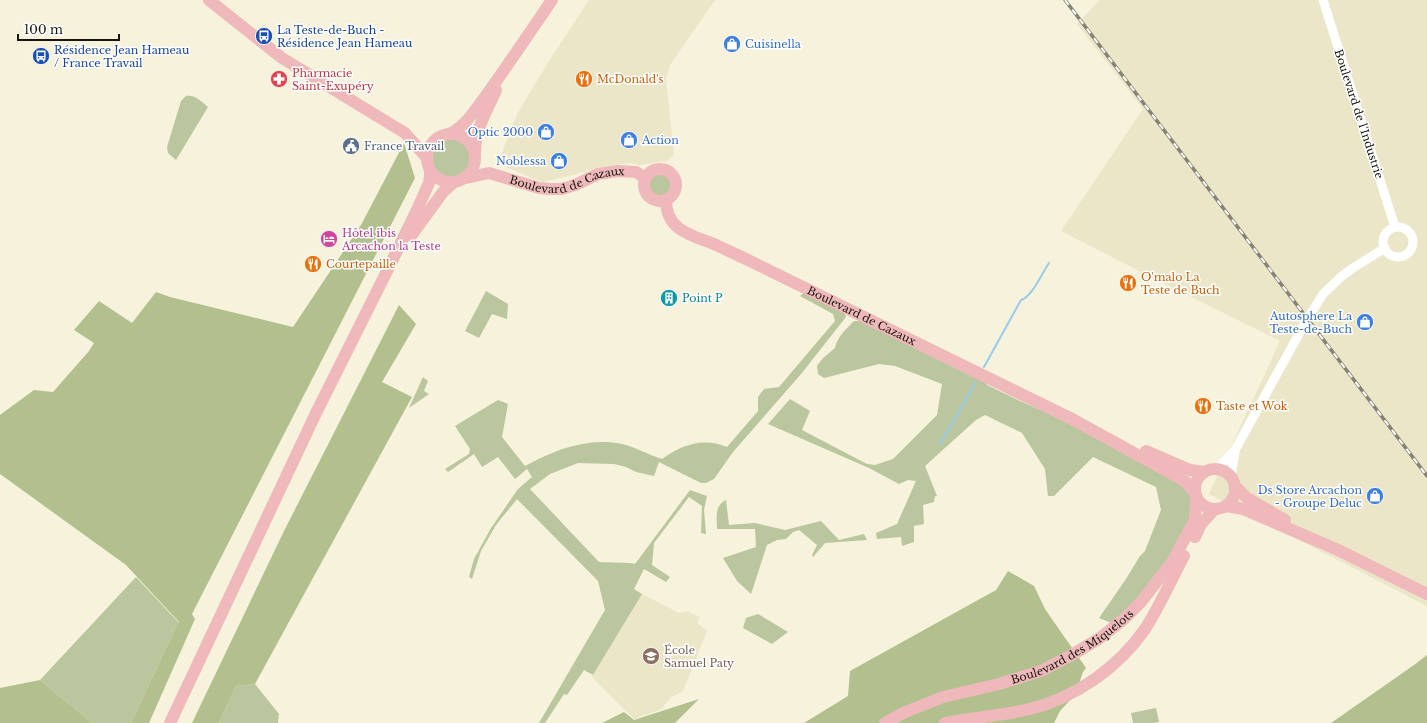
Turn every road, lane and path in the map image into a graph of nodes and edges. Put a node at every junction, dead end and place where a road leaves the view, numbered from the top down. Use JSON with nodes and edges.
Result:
{"nodes":[{"id":1,"x":209,"y":0,"type":"edge"},
{"id":2,"x":552,"y":0,"type":"edge"},
{"id":3,"x":1323,"y":0,"type":"edge"},
{"id":4,"x":501,"y":75,"type":"junction"},
{"id":5,"x":405,"y":133,"type":"junction"},
{"id":6,"x":445,"y":135,"type":"junction"},
{"id":7,"x":475,"y":154,"type":"junction"},
{"id":8,"x":428,"y":164,"type":"junction"},
{"id":9,"x":489,"y":173,"type":"junction"},
{"id":10,"x":466,"y":178,"type":"junction"},
{"id":11,"x":646,"y":178,"type":"junction"},
{"id":12,"x":453,"y":183,"type":"junction"},
{"id":13,"x":666,"y":200,"type":"junction"},
{"id":14,"x":1395,"y":227,"type":"junction"},
{"id":15,"x":1385,"y":248,"type":"junction"},
{"id":16,"x":392,"y":261,"type":"junction"},
{"id":17,"x":1074,"y":420,"type":"junction"},
{"id":18,"x":1235,"y":450,"type":"junction"},
{"id":19,"x":1217,"y":469,"type":"junction"},
{"id":20,"x":1204,"y":472,"type":"junction"},
{"id":21,"x":1233,"y":481,"type":"junction"},
{"id":22,"x":1195,"y":495,"type":"junction"},
{"id":23,"x":1226,"y":506,"type":"junction"},
{"id":24,"x":1214,"y":510,"type":"junction"},
{"id":25,"x":1336,"y":549,"type":"junction"},
{"id":26,"x":1427,"y":594,"type":"edge"},
{"id":27,"x":170,"y":723,"type":"edge"},
{"id":28,"x":885,"y":723,"type":"edge"},
{"id":29,"x":945,"y":723,"type":"edge"}],
"edges":[{"from":1,"to":5,"type":"main road"},
{"from":2,"to":4,"type":"main road"},
{"from":3,"to":14,"type":"street","name":"Boulevard de l'Industrie"},
{"from":4,"to":6,"type":"main road"},
{"from":4,"to":7,"type":"main road"},
{"from":5,"to":6,"type":"main road"},
{"from":5,"to":8,"type":"main road"},
{"from":6,"to":7,"type":"main road"},
{"from":6,"to":8,"type":"main road"},
{"from":7,"to":9,"type":"main road"},
{"from":7,"to":10,"type":"main road"},
{"from":8,"to":12,"type":"main road"},
{"from":8,"to":16,"type":"main road"},
{"from":9,"to":10,"type":"main road","name":"Boulevard de Cazaux"},
{"from":9,"to":11,"type":"main road","name":"Boulevard de Cazaux"},
{"from":10,"to":12,"type":"main road"},
{"from":11,"to":13,"type":"main road"},
{"from":11,"to":13,"type":"main road"},
{"from":12,"to":16,"type":"main road"},
{"from":13,"to":17,"type":"main road","name":"Boulevard de Cazaux"},
{"from":14,"to":15,"type":"street"},
{"from":14,"to":15,"type":"street"},
{"from":15,"to":18,"type":"street"},
{"from":16,"to":27,"type":"main road"},
{"from":17,"to":20,"type":"main road","name":"Boulevard de Cazaux"},
{"from":17,"to":22,"type":"main road","name":"Boulevard de Cazaux"},
{"from":18,"to":19,"type":"street"},
{"from":18,"to":21,"type":"street"},
{"from":19,"to":20,"type":"main road"},
{"from":19,"to":21,"type":"main road"},
{"from":20,"to":22,"type":"main road"},
{"from":21,"to":23,"type":"main road"},
{"from":21,"to":25,"type":"main road"},
{"from":22,"to":24,"type":"main road"},
{"from":22,"to":28,"type":"main road","name":"Boulevard des Miquelots"},
{"from":23,"to":24,"type":"main road"},
{"from":23,"to":25,"type":"main road"},
{"from":24,"to":29,"type":"main road","name":"Boulevard des Miquelots"},
{"from":25,"to":26,"type":"main road"}]}
